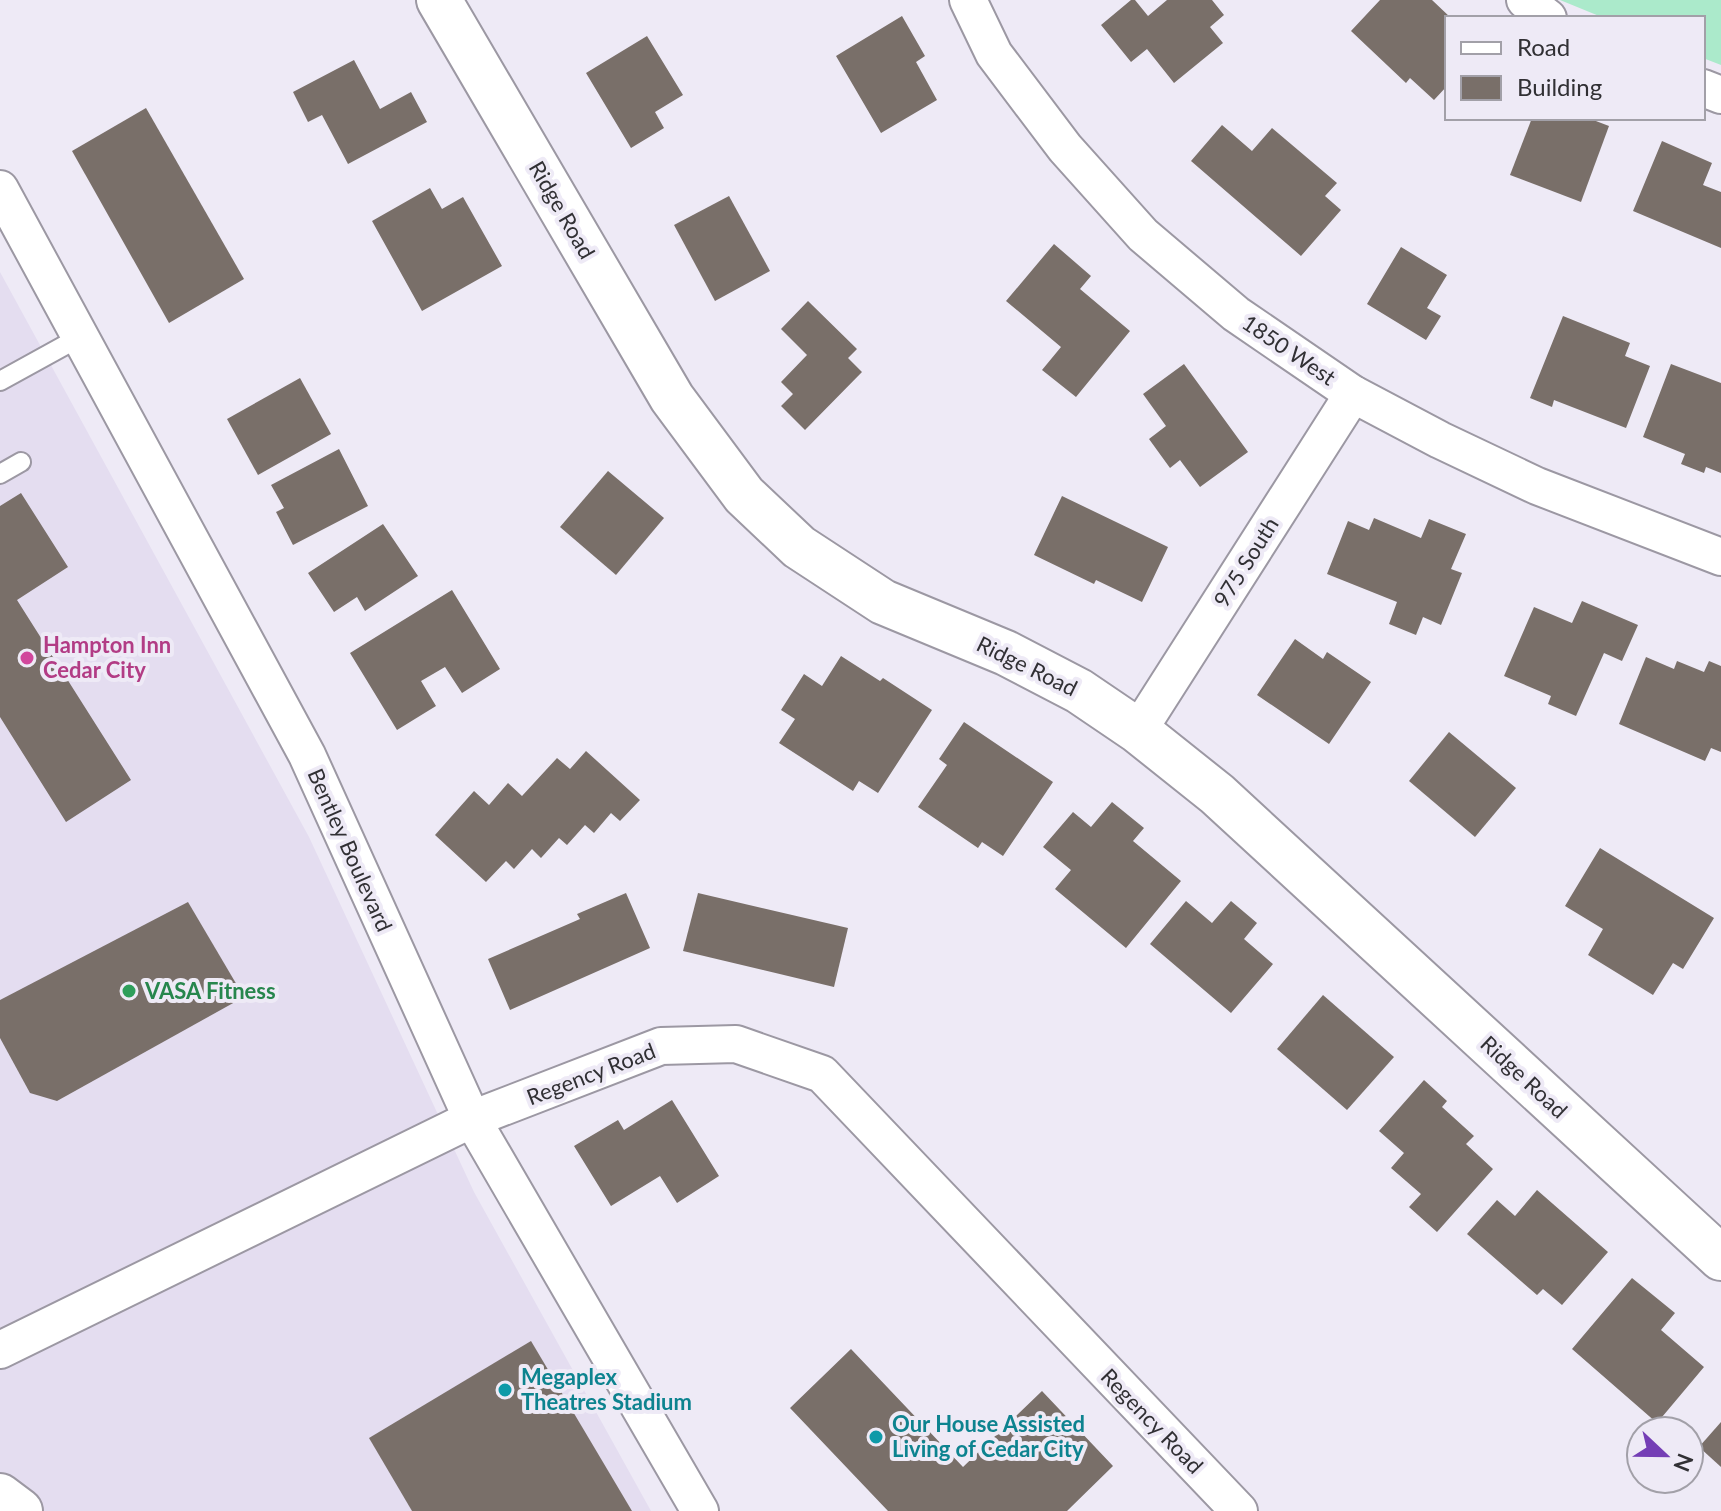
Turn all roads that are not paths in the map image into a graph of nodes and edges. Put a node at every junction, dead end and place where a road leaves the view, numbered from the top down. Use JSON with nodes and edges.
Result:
{"nodes":[{"id":1,"x":439,"y":0,"type":"edge"},
{"id":2,"x":968,"y":0,"type":"edge"},
{"id":3,"x":1525,"y":0,"type":"edge"},
{"id":4,"x":1545,"y":16,"type":"edge"},
{"id":5,"x":0,"y":189,"type":"edge"},
{"id":6,"x":80,"y":337,"type":"junction"},
{"id":7,"x":0,"y":381,"type":"edge"},
{"id":8,"x":1353,"y":394,"type":"junction"},
{"id":9,"x":21,"y":462,"type":"dead end"},
{"id":10,"x":0,"y":474,"type":"edge"},
{"id":11,"x":1721,"y":557,"type":"edge"},
{"id":12,"x":1138,"y":731,"type":"junction"},
{"id":13,"x":472,"y":1119,"type":"junction"},
{"id":14,"x":1721,"y":1258,"type":"edge"},
{"id":15,"x":0,"y":1350,"type":"edge"},
{"id":16,"x":0,"y":1496,"type":"edge"},
{"id":17,"x":20,"y":1511,"type":"edge"},
{"id":18,"x":700,"y":1511,"type":"edge"},
{"id":19,"x":1239,"y":1511,"type":"edge"}],
"edges":[{"from":1,"to":12,"type":"street","name":"Ridge Road"},
{"from":2,"to":8,"type":"street","name":"1850 West"},
{"from":3,"to":4,"type":"street"},
{"from":5,"to":6,"type":"street","name":"Bentley Boulevard"},
{"from":6,"to":7,"type":"lane"},
{"from":6,"to":13,"type":"street","name":"Bentley Boulevard"},
{"from":8,"to":11,"type":"street","name":"1850 West"},
{"from":8,"to":12,"type":"street","name":"975 South"},
{"from":9,"to":10,"type":"lane"},
{"from":12,"to":14,"type":"street","name":"Ridge Road"},
{"from":13,"to":15,"type":"street","name":"Regency Road"},
{"from":13,"to":18,"type":"street","name":"Bentley Boulevard"},
{"from":13,"to":19,"type":"street","name":"Regency Road"},
{"from":16,"to":17,"type":"street"}]}
